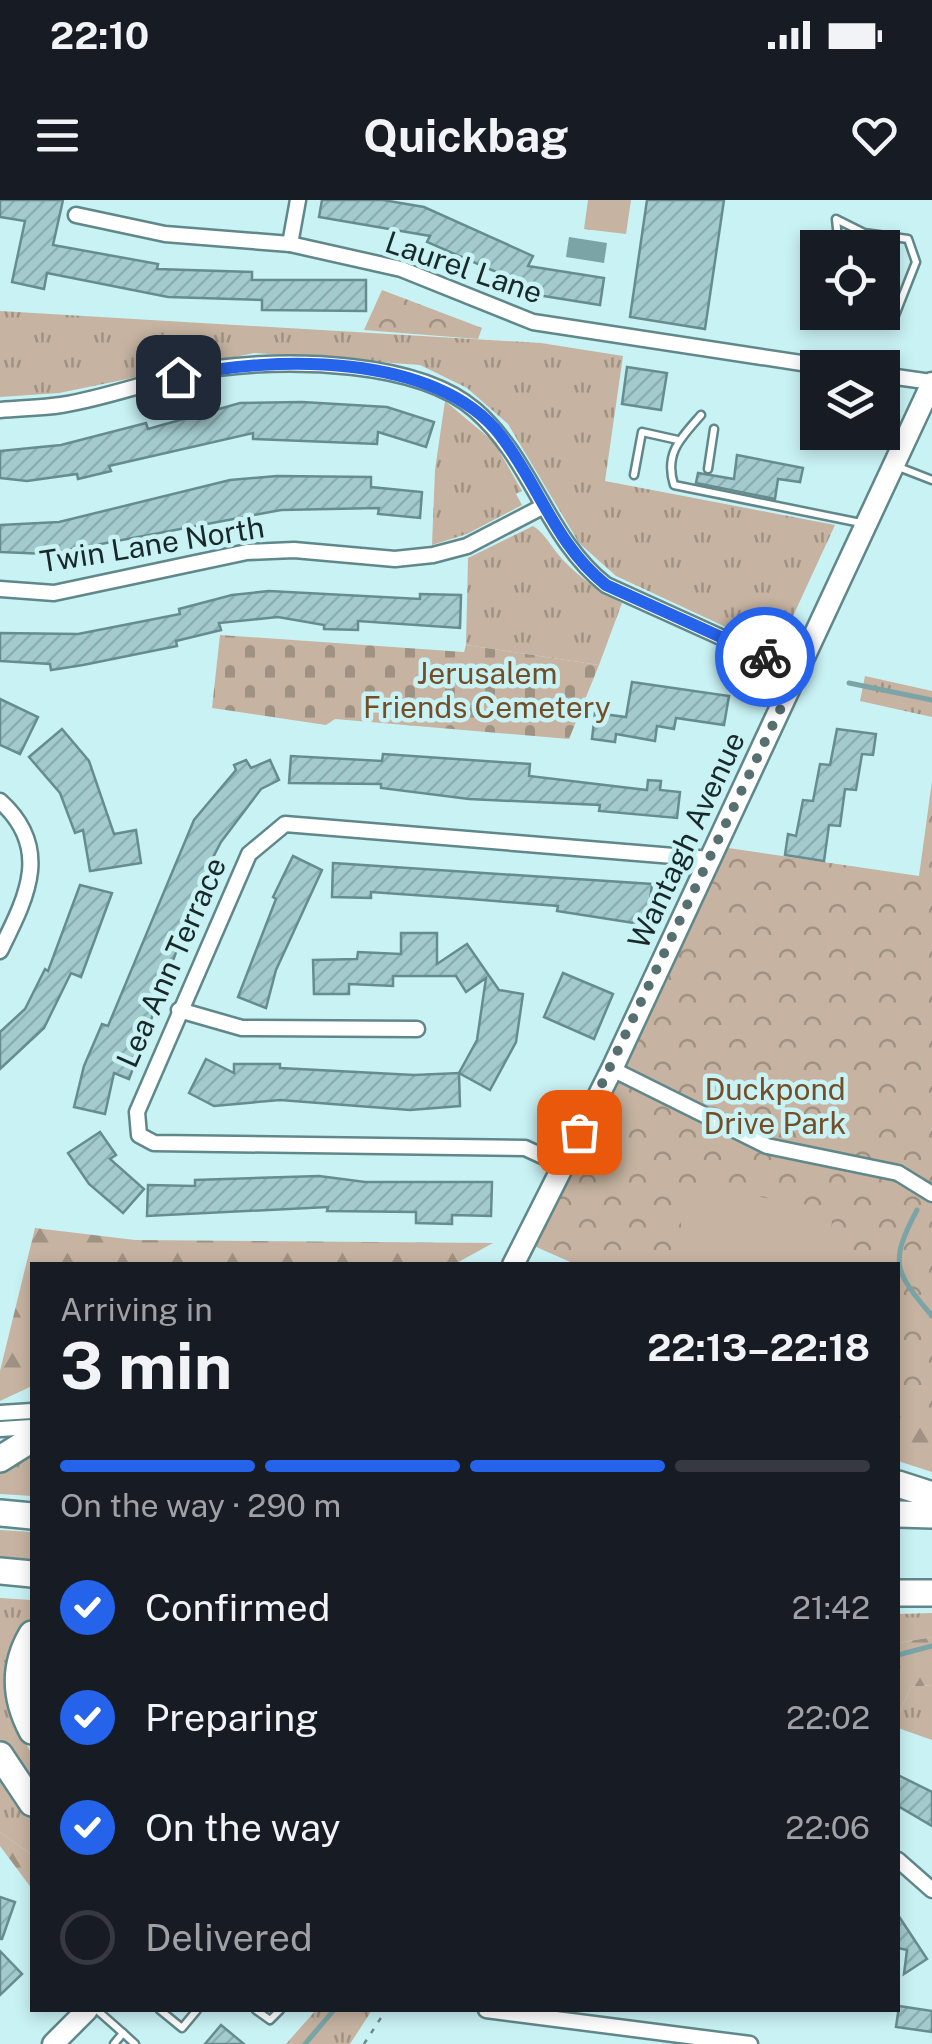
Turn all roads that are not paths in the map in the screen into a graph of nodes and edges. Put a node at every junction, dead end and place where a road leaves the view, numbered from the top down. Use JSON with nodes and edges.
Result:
{"nodes":[{"id":1,"x":298,"y":200,"type":"edge"},
{"id":2,"x":76,"y":215,"type":"dead end"},
{"id":3,"x":837,"y":230,"type":"edge"},
{"id":4,"x":858,"y":230,"type":"edge"},
{"id":5,"x":900,"y":239,"type":"edge"},
{"id":6,"x":290,"y":244,"type":"junction"},
{"id":7,"x":900,"y":303,"type":"edge"},
{"id":8,"x":800,"y":363,"type":"edge"},
{"id":9,"x":900,"y":378,"type":"edge"},
{"id":10,"x":932,"y":383,"type":"edge"},
{"id":11,"x":0,"y":410,"type":"edge"},
{"id":12,"x":926,"y":411,"type":"edge"},
{"id":13,"x":702,"y":415,"type":"dead end"},
{"id":14,"x":714,"y":429,"type":"dead end"},
{"id":15,"x":679,"y":440,"type":"junction"},
{"id":16,"x":894,"y":465,"type":"junction"},
{"id":17,"x":708,"y":469,"type":"dead end"},
{"id":18,"x":634,"y":476,"type":"dead end"},
{"id":19,"x":932,"y":480,"type":"edge"},
{"id":20,"x":542,"y":507,"type":"junction"},
{"id":21,"x":866,"y":524,"type":"junction"},
{"id":22,"x":0,"y":589,"type":"edge"},
{"id":23,"x":798,"y":672,"type":"junction"},
{"id":24,"x":0,"y":801,"type":"edge"},
{"id":25,"x":710,"y":859,"type":"junction"},
{"id":26,"x":0,"y":951,"type":"edge"},
{"id":27,"x":179,"y":1010,"type":"junction"},
{"id":28,"x":417,"y":1029,"type":"dead end"},
{"id":29,"x":612,"y":1068,"type":"junction"},
{"id":30,"x":562,"y":1164,"type":"junction"},
{"id":31,"x":932,"y":1194,"type":"edge"},
{"id":32,"x":513,"y":1262,"type":"edge"},
{"id":33,"x":30,"y":1412,"type":"edge"},
{"id":34,"x":0,"y":1413,"type":"edge"},
{"id":35,"x":30,"y":1427,"type":"edge"},
{"id":36,"x":0,"y":1429,"type":"edge"},
{"id":37,"x":30,"y":1441,"type":"edge"},
{"id":38,"x":0,"y":1458,"type":"edge"},
{"id":39,"x":900,"y":1485,"type":"edge"},
{"id":40,"x":932,"y":1495,"type":"edge"},
{"id":41,"x":0,"y":1514,"type":"edge"},
{"id":42,"x":900,"y":1514,"type":"edge"},
{"id":43,"x":932,"y":1515,"type":"edge"},
{"id":44,"x":30,"y":1516,"type":"edge"},
{"id":45,"x":0,"y":1571,"type":"edge"},
{"id":46,"x":30,"y":1574,"type":"edge"},
{"id":47,"x":900,"y":1581,"type":"edge"},
{"id":48,"x":932,"y":1581,"type":"edge"},
{"id":49,"x":932,"y":1592,"type":"edge"},
{"id":50,"x":900,"y":1593,"type":"edge"},
{"id":51,"x":30,"y":1639,"type":"edge"},
{"id":52,"x":30,"y":1725,"type":"edge"},
{"id":53,"x":0,"y":1755,"type":"edge"},
{"id":54,"x":30,"y":1800,"type":"edge"},
{"id":55,"x":900,"y":1862,"type":"edge"},
{"id":56,"x":932,"y":1890,"type":"edge"},
{"id":57,"x":84,"y":2012,"type":"edge"},
{"id":58,"x":99,"y":2012,"type":"edge"},
{"id":59,"x":162,"y":2012,"type":"edge"},
{"id":60,"x":195,"y":2012,"type":"edge"},
{"id":61,"x":259,"y":2012,"type":"edge"},
{"id":62,"x":278,"y":2012,"type":"edge"},
{"id":63,"x":522,"y":2012,"type":"edge"},
{"id":64,"x":577,"y":2015,"type":"edge"},
{"id":65,"x":123,"y":2033,"type":"junction"},
{"id":66,"x":53,"y":2044,"type":"edge"},
{"id":67,"x":114,"y":2044,"type":"edge"},
{"id":68,"x":135,"y":2044,"type":"edge"},
{"id":69,"x":750,"y":2044,"type":"edge"}],
"edges":[{"from":1,"to":6,"type":"street"},
{"from":2,"to":6,"type":"street","name":"Laurel Lane"},
{"from":3,"to":4,"type":"lane"},
{"from":5,"to":7,"type":"lane"},
{"from":6,"to":8,"type":"street","name":"Laurel Lane"},
{"from":9,"to":10,"type":"street"},
{"from":10,"to":12,"type":"main road","name":"Wantagh Avenue"},
{"from":11,"to":20,"type":"street"},
{"from":12,"to":16,"type":"main road","name":"Wantagh Avenue"},
{"from":13,"to":15,"type":"lane"},
{"from":14,"to":17,"type":"lane"},
{"from":15,"to":18,"type":"lane"},
{"from":15,"to":21,"type":"lane"},
{"from":16,"to":19,"type":"lane"},
{"from":16,"to":21,"type":"main road","name":"Wantagh Avenue"},
{"from":20,"to":22,"type":"street","name":"Twin Lane North"},
{"from":20,"to":23,"type":"street"},
{"from":21,"to":23,"type":"main road","name":"Wantagh Avenue"},
{"from":23,"to":25,"type":"main road","name":"Wantagh Avenue"},
{"from":24,"to":26,"type":"street"},
{"from":25,"to":27,"type":"street","name":"Lea Ann Terrace"},
{"from":25,"to":29,"type":"main road","name":"Wantagh Avenue"},
{"from":27,"to":28,"type":"street"},
{"from":27,"to":30,"type":"street","name":"Lea Ann Terrace"},
{"from":29,"to":30,"type":"main road","name":"Wantagh Avenue"},
{"from":29,"to":31,"type":"street"},
{"from":30,"to":32,"type":"main road","name":"Wantagh Avenue"},
{"from":33,"to":34,"type":"street"},
{"from":35,"to":36,"type":"street"},
{"from":37,"to":38,"type":"highway"},
{"from":39,"to":40,"type":"highway"},
{"from":41,"to":44,"type":"highway"},
{"from":42,"to":43,"type":"highway"},
{"from":45,"to":46,"type":"highway"},
{"from":47,"to":48,"type":"highway"},
{"from":49,"to":50,"type":"highway"},
{"from":51,"to":52,"type":"highway"},
{"from":53,"to":54,"type":"highway"},
{"from":55,"to":56,"type":"street"},
{"from":57,"to":66,"type":"main road"},
{"from":58,"to":65,"type":"lane"},
{"from":59,"to":60,"type":"lane"},
{"from":61,"to":62,"type":"lane"},
{"from":63,"to":64,"type":"street"},
{"from":64,"to":69,"type":"street"},
{"from":65,"to":67,"type":"lane"},
{"from":65,"to":68,"type":"lane"}]}
